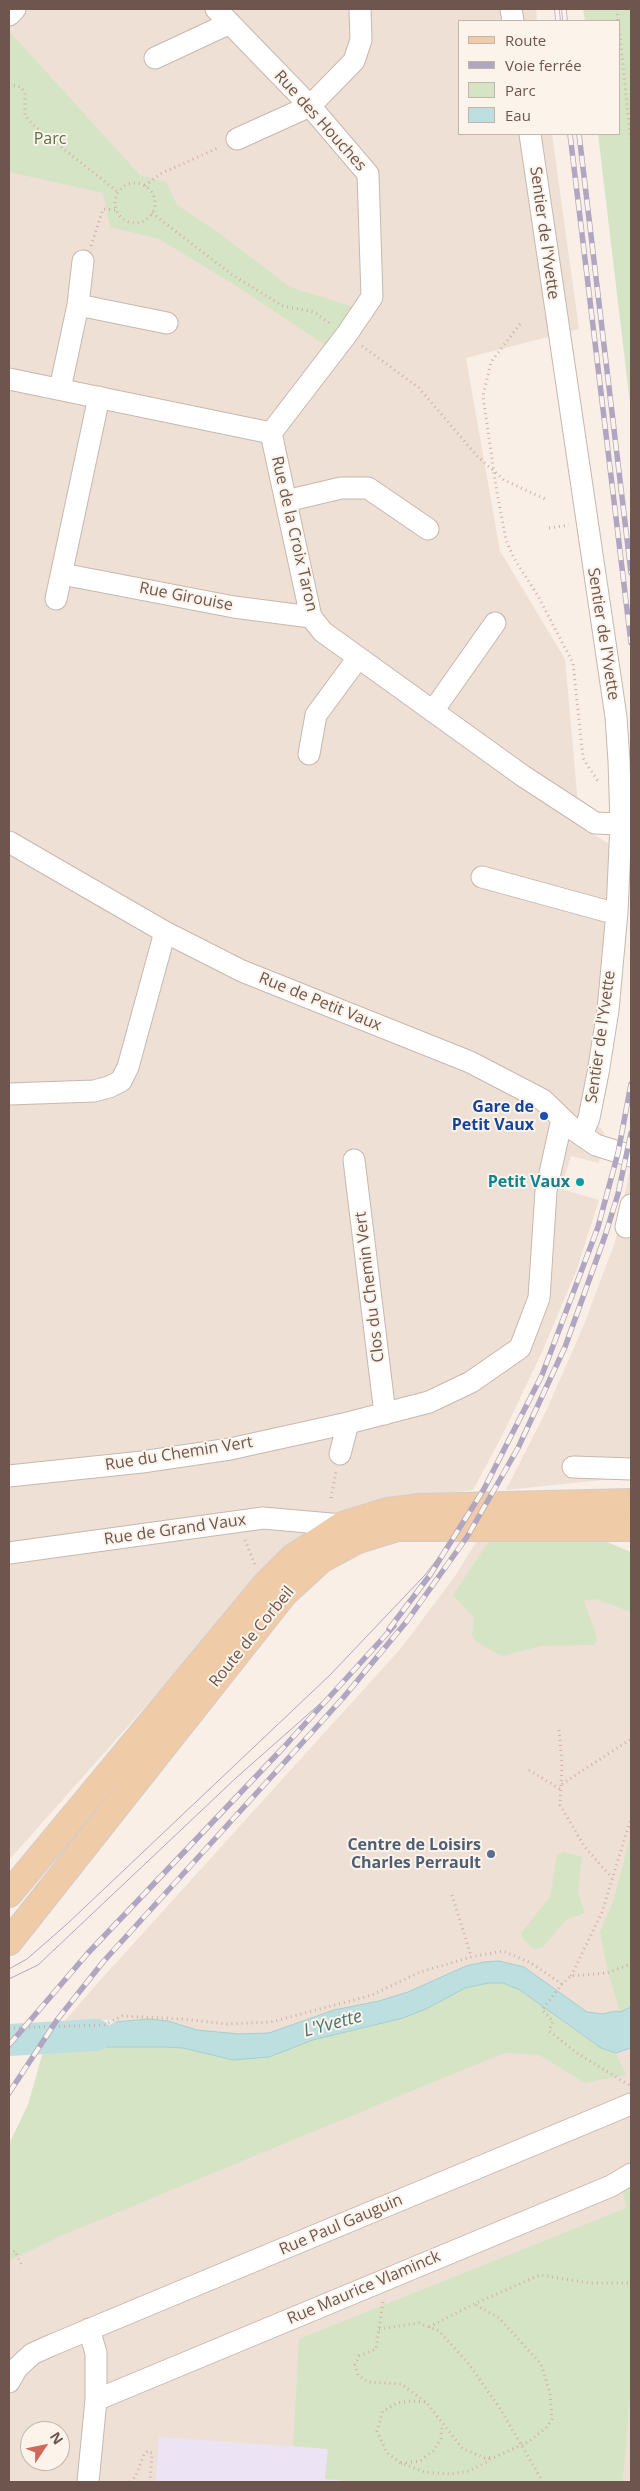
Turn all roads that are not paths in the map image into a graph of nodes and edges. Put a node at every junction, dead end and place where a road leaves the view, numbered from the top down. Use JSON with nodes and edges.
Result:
{"nodes":[{"id":1,"x":15,"y":9,"type":"edge"},
{"id":2,"x":360,"y":9,"type":"edge"},
{"id":3,"x":9,"y":15,"type":"edge"},
{"id":4,"x":223,"y":16,"type":"edge"},
{"id":5,"x":155,"y":58,"type":"dead end"},
{"id":6,"x":310,"y":106,"type":"junction"},
{"id":7,"x":530,"y":135,"type":"edge"},
{"id":8,"x":237,"y":139,"type":"road end"},
{"id":9,"x":83,"y":261,"type":"road end"},
{"id":10,"x":78,"y":305,"type":"junction"},
{"id":11,"x":167,"y":323,"type":"dead end"},
{"id":12,"x":9,"y":379,"type":"edge"},
{"id":13,"x":60,"y":389,"type":"junction"},
{"id":14,"x":99,"y":397,"type":"junction"},
{"id":15,"x":271,"y":433,"type":"junction"},
{"id":16,"x":286,"y":501,"type":"junction"},
{"id":17,"x":428,"y":529,"type":"dead end"},
{"id":18,"x":62,"y":574,"type":"junction"},
{"id":19,"x":56,"y":599,"type":"dead end"},
{"id":20,"x":311,"y":617,"type":"junction"},
{"id":21,"x":495,"y":623,"type":"dead end"},
{"id":22,"x":358,"y":658,"type":"junction"},
{"id":23,"x":433,"y":711,"type":"junction"},
{"id":24,"x":309,"y":754,"type":"dead end"},
{"id":25,"x":621,"y":824,"type":"junction"},
{"id":26,"x":9,"y":842,"type":"edge"},
{"id":27,"x":482,"y":877,"type":"dead end"},
{"id":28,"x":617,"y":912,"type":"junction"},
{"id":29,"x":165,"y":932,"type":"junction"},
{"id":30,"x":9,"y":1094,"type":"edge"},
{"id":31,"x":562,"y":1119,"type":"junction"},
{"id":32,"x":582,"y":1135,"type":"junction"},
{"id":33,"x":631,"y":1156,"type":"edge"},
{"id":34,"x":354,"y":1160,"type":"dead end"},
{"id":35,"x":631,"y":1205,"type":"edge"},
{"id":36,"x":626,"y":1227,"type":"dead end"},
{"id":37,"x":385,"y":1414,"type":"junction"},
{"id":38,"x":348,"y":1423,"type":"junction"},
{"id":39,"x":340,"y":1454,"type":"road end"},
{"id":40,"x":572,"y":1467,"type":"dead end"},
{"id":41,"x":631,"y":1469,"type":"edge"},
{"id":42,"x":9,"y":1476,"type":"edge"},
{"id":43,"x":631,"y":1502,"type":"edge"},
{"id":44,"x":502,"y":1517,"type":"junction"},
{"id":45,"x":342,"y":1525,"type":"junction"},
{"id":46,"x":631,"y":1528,"type":"edge"},
{"id":47,"x":602,"y":1530,"type":"junction"},
{"id":48,"x":631,"y":1542,"type":"edge"},
{"id":49,"x":9,"y":1553,"type":"edge"},
{"id":50,"x":64,"y":1560,"type":"dead end"},
{"id":51,"x":9,"y":1566,"type":"edge"},
{"id":52,"x":9,"y":1894,"type":"edge"},
{"id":53,"x":9,"y":1942,"type":"edge"},
{"id":54,"x":631,"y":2104,"type":"edge"},
{"id":55,"x":631,"y":2174,"type":"edge"},
{"id":56,"x":89,"y":2330,"type":"junction"},
{"id":57,"x":9,"y":2382,"type":"edge"},
{"id":58,"x":96,"y":2400,"type":"junction"},
{"id":59,"x":88,"y":2482,"type":"edge"}],
"edges":[{"from":1,"to":3,"type":"street"},
{"from":2,"to":6,"type":"street"},
{"from":4,"to":5,"type":"street"},
{"from":4,"to":6,"type":"street","name":"Rue des Houches"},
{"from":6,"to":8,"type":"street"},
{"from":6,"to":15,"type":"street","name":"Rue des Houches"},
{"from":7,"to":25,"type":"street","name":"Sentier de l'Yvette"},
{"from":9,"to":10,"type":"street"},
{"from":10,"to":11,"type":"street"},
{"from":10,"to":13,"type":"street"},
{"from":12,"to":13,"type":"street","name":"Rue de la Croix Taron"},
{"from":13,"to":14,"type":"street","name":"Rue de la Croix Taron"},
{"from":14,"to":15,"type":"street","name":"Rue de la Croix Taron"},
{"from":14,"to":18,"type":"street"},
{"from":15,"to":16,"type":"street","name":"Rue de la Croix Taron"},
{"from":16,"to":17,"type":"street"},
{"from":16,"to":20,"type":"street","name":"Rue de la Croix Taron"},
{"from":18,"to":19,"type":"street"},
{"from":18,"to":20,"type":"street","name":"Rue Girouise"},
{"from":20,"to":22,"type":"street","name":"Rue de la Croix Taron"},
{"from":21,"to":23,"type":"street"},
{"from":22,"to":23,"type":"street","name":"Rue de la Croix Taron"},
{"from":22,"to":24,"type":"street"},
{"from":23,"to":25,"type":"street","name":"Rue de la Croix Taron"},
{"from":25,"to":28,"type":"street","name":"Sentier de l'Yvette"},
{"from":26,"to":29,"type":"street","name":"Rue de Petit Vaux"},
{"from":27,"to":28,"type":"street"},
{"from":28,"to":32,"type":"street","name":"Sentier de l'Yvette"},
{"from":29,"to":30,"type":"street"},
{"from":29,"to":31,"type":"street","name":"Rue de Petit Vaux"},
{"from":31,"to":32,"type":"street","name":"Rue de Petit Vaux"},
{"from":31,"to":37,"type":"street","name":"Rue du Chemin Vert"},
{"from":32,"to":33,"type":"street","name":"Rue de Petit Vaux"},
{"from":34,"to":37,"type":"street","name":"Clos du Chemin Vert"},
{"from":35,"to":36,"type":"street"},
{"from":37,"to":38,"type":"street","name":"Rue du Chemin Vert"},
{"from":38,"to":39,"type":"street"},
{"from":38,"to":42,"type":"street","name":"Rue du Chemin Vert"},
{"from":40,"to":41,"type":"street"},
{"from":43,"to":44,"type":"main road","name":"Route de Corbeil"},
{"from":44,"to":45,"type":"main road","name":"Route de Corbeil"},
{"from":44,"to":47,"type":"main road","name":"Route de Corbeil"},
{"from":44,"to":53,"type":"main road","name":"Route de Corbeil"},
{"from":45,"to":49,"type":"street","name":"Rue de Grand Vaux"},
{"from":45,"to":52,"type":"main road","name":"Route de Corbeil"},
{"from":46,"to":47,"type":"main road","name":"Route de Corbeil"},
{"from":47,"to":48,"type":"street"},
{"from":50,"to":51,"type":"street"},
{"from":54,"to":56,"type":"street","name":"Rue Paul Gauguin"},
{"from":55,"to":58,"type":"street","name":"Rue Maurice Vlaminck"},
{"from":56,"to":57,"type":"street","name":"Rue Paul Gauguin"},
{"from":56,"to":58,"type":"street"},
{"from":58,"to":59,"type":"street"}]}
